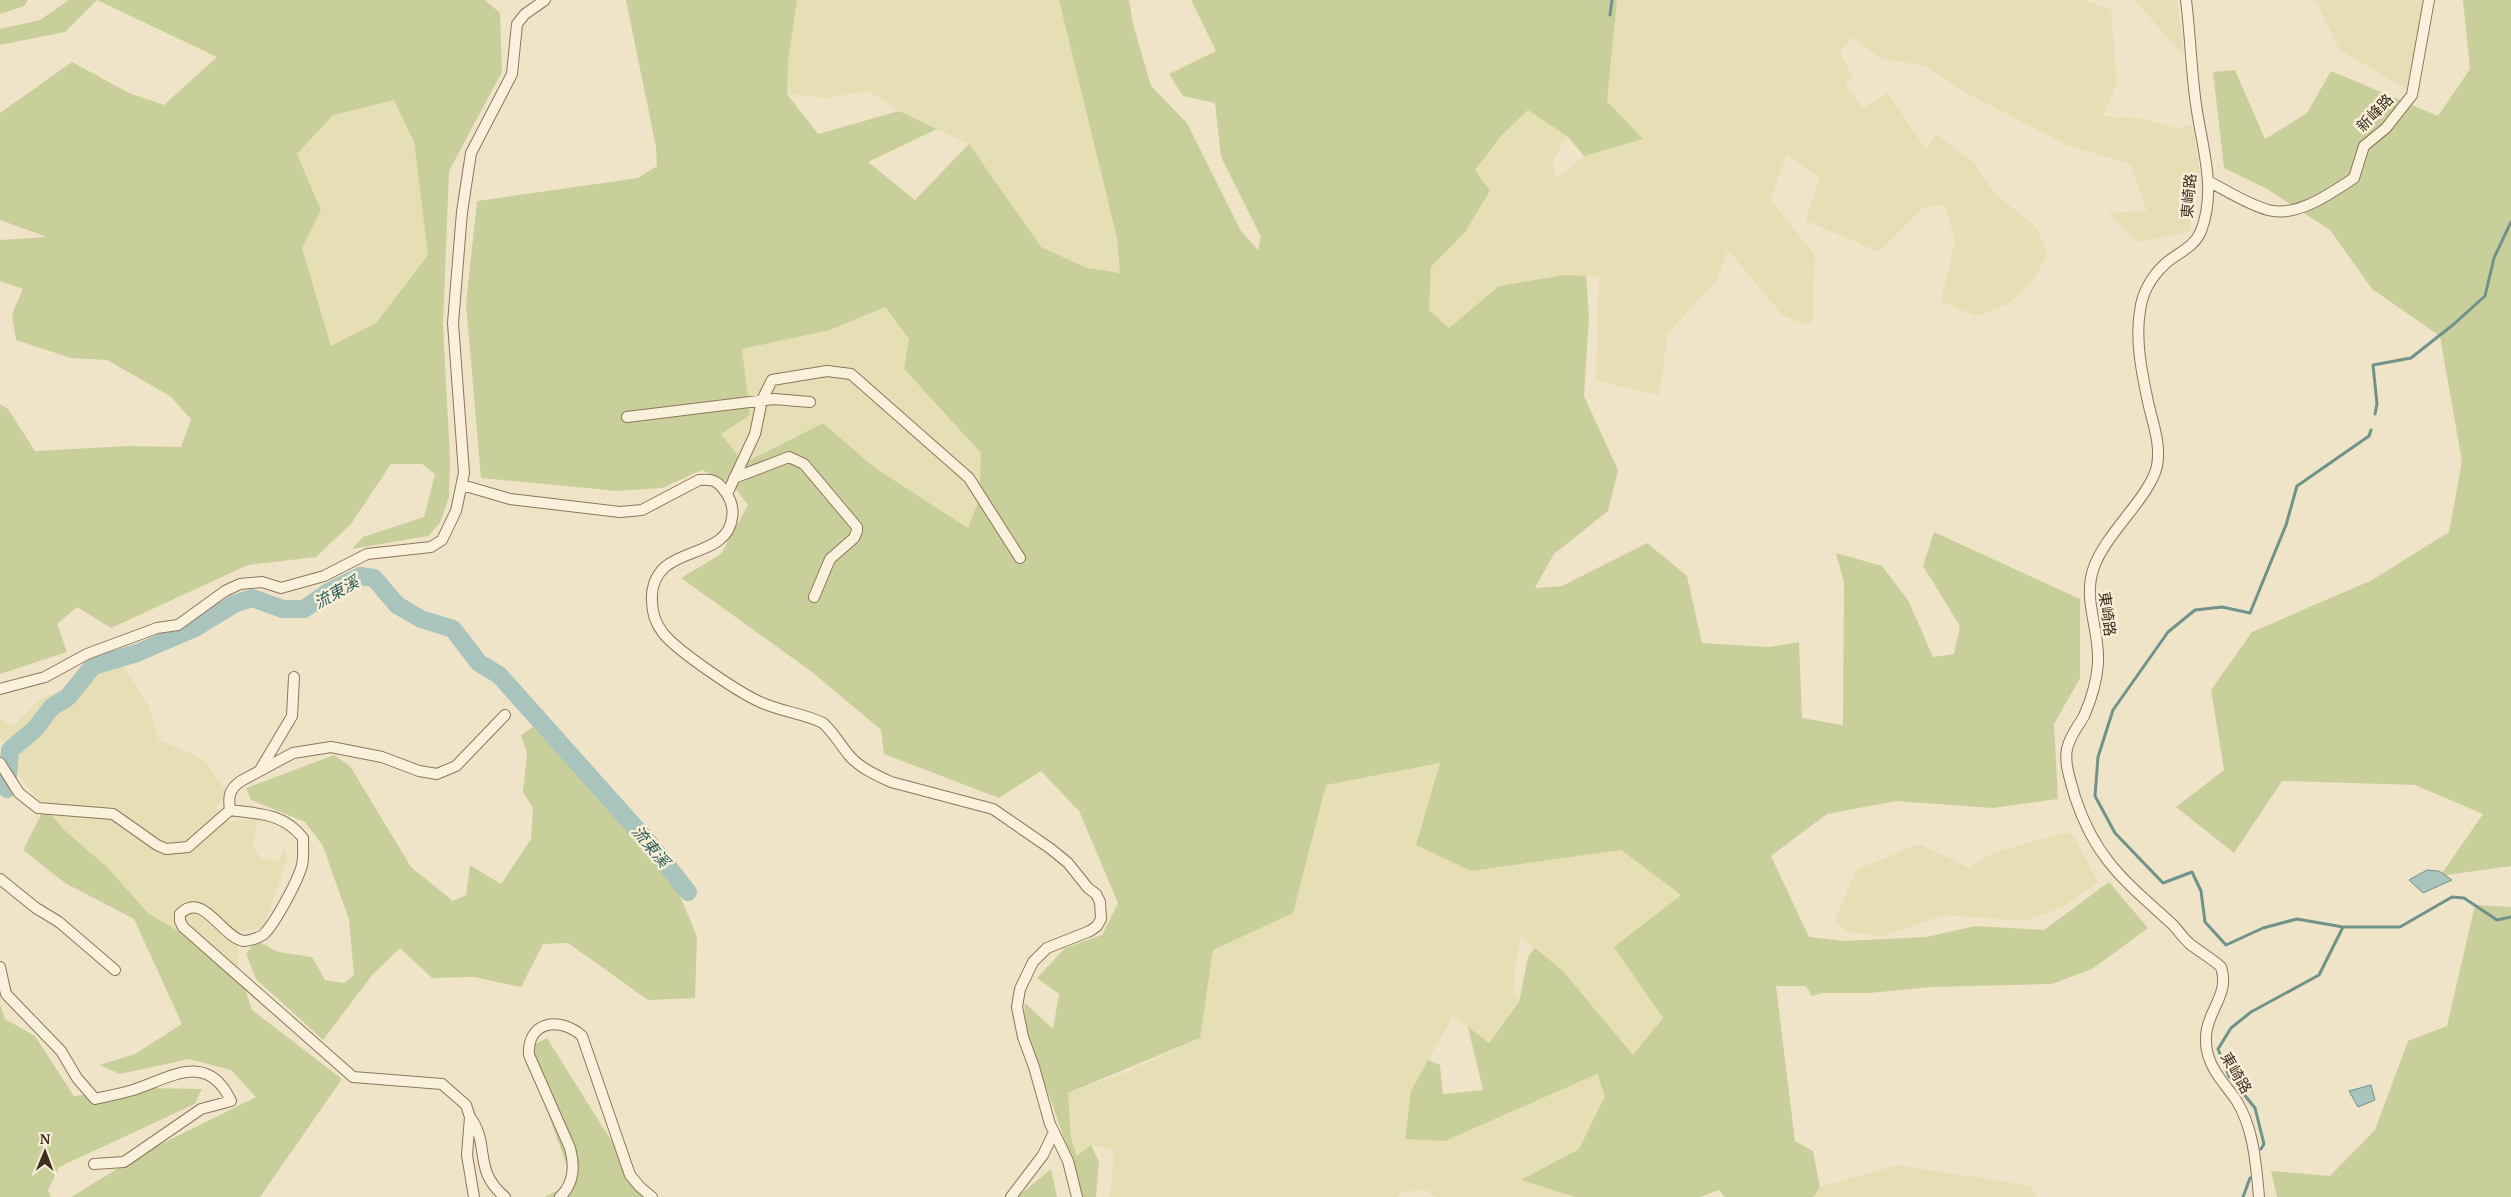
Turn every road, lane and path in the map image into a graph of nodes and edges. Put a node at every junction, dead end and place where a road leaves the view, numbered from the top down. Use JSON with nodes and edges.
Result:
{"nodes":[{"id":1,"x":545,"y":0,"type":"edge"},
{"id":2,"x":2186,"y":0,"type":"edge"},
{"id":3,"x":2429,"y":0,"type":"edge"},
{"id":4,"x":2208,"y":181,"type":"junction"},
{"id":5,"x":762,"y":400,"type":"junction"},
{"id":6,"x":810,"y":402,"type":"dead end"},
{"id":7,"x":626,"y":417,"type":"dead end"},
{"id":8,"x":734,"y":478,"type":"junction"},
{"id":9,"x":462,"y":486,"type":"junction"},
{"id":10,"x":727,"y":494,"type":"junction"},
{"id":11,"x":1020,"y":558,"type":"dead end"},
{"id":12,"x":814,"y":597,"type":"dead end"},
{"id":13,"x":294,"y":677,"type":"dead end"},
{"id":14,"x":0,"y":688,"type":"edge"},
{"id":15,"x":506,"y":715,"type":"dead end"},
{"id":16,"x":0,"y":763,"type":"edge"},
{"id":17,"x":260,"y":771,"type":"junction"},
{"id":18,"x":230,"y":810,"type":"junction"},
{"id":19,"x":0,"y":879,"type":"edge"},
{"id":20,"x":0,"y":967,"type":"edge"},
{"id":21,"x":115,"y":970,"type":"dead end"},
{"id":22,"x":470,"y":1117,"type":"junction"},
{"id":23,"x":1054,"y":1132,"type":"junction"},
{"id":24,"x":94,"y":1164,"type":"dead end"},
{"id":25,"x":474,"y":1197,"type":"edge"},
{"id":26,"x":505,"y":1197,"type":"edge"},
{"id":27,"x":560,"y":1197,"type":"edge"},
{"id":28,"x":652,"y":1197,"type":"edge"},
{"id":29,"x":1011,"y":1197,"type":"edge"},
{"id":30,"x":1077,"y":1197,"type":"edge"},
{"id":31,"x":2259,"y":1197,"type":"edge"}],
"edges":[{"from":1,"to":9,"type":"street"},
{"from":2,"to":4,"type":"street","name":"東崎路"},
{"from":3,"to":4,"type":"street","name":"新峰路"},
{"from":4,"to":31,"type":"street","name":"東崎路"},
{"from":5,"to":6,"type":"street"},
{"from":5,"to":7,"type":"street"},
{"from":5,"to":8,"type":"street"},
{"from":5,"to":11,"type":"street"},
{"from":8,"to":10,"type":"street"},
{"from":8,"to":12,"type":"street"},
{"from":9,"to":10,"type":"street"},
{"from":9,"to":14,"type":"street"},
{"from":10,"to":23,"type":"street"},
{"from":13,"to":17,"type":"street"},
{"from":15,"to":17,"type":"street"},
{"from":16,"to":18,"type":"street"},
{"from":17,"to":18,"type":"street"},
{"from":18,"to":22,"type":"street"},
{"from":19,"to":21,"type":"street"},
{"from":20,"to":24,"type":"street"},
{"from":22,"to":25,"type":"street"},
{"from":22,"to":26,"type":"street"},
{"from":23,"to":29,"type":"street"},
{"from":23,"to":30,"type":"street"},
{"from":27,"to":28,"type":"street"}]}
